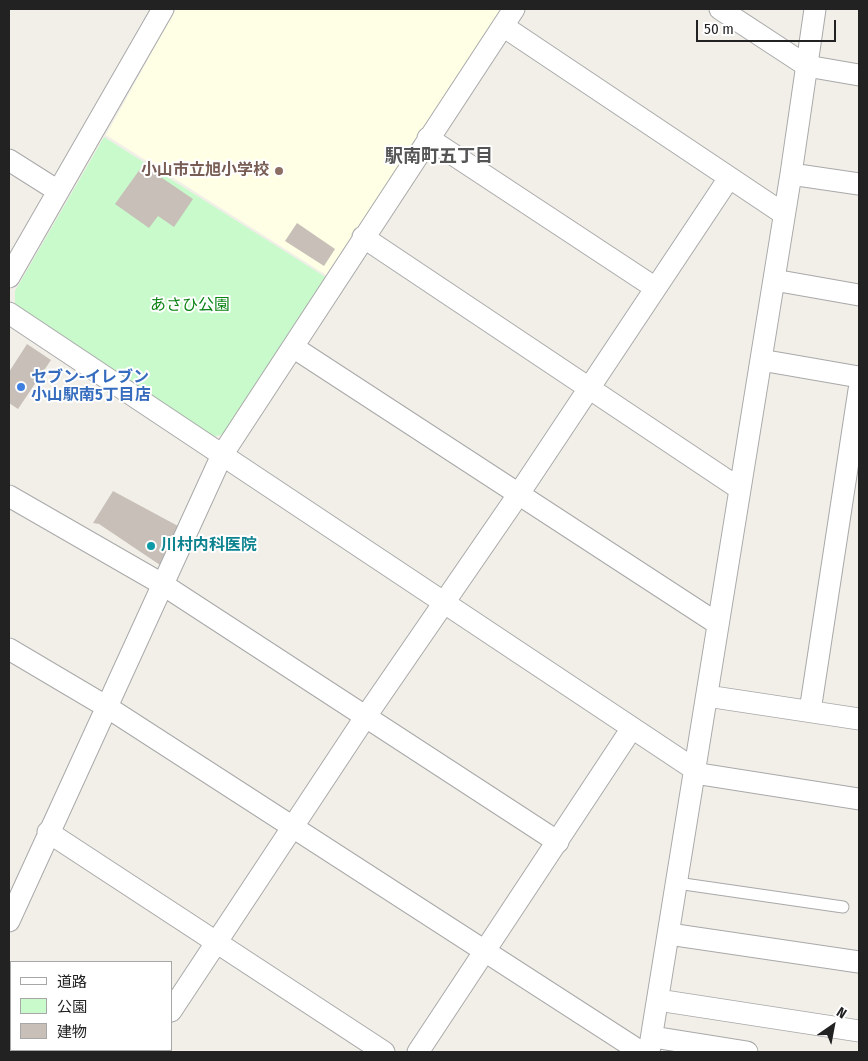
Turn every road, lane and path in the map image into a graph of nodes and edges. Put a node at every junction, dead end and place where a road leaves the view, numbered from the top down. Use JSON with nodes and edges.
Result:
{"nodes":[{"id":1,"x":163,"y":9,"type":"edge"},
{"id":2,"x":720,"y":9,"type":"edge"},
{"id":3,"x":816,"y":9,"type":"edge"},
{"id":4,"x":508,"y":17,"type":"edge"},
{"id":5,"x":807,"y":66,"type":"junction"},
{"id":6,"x":859,"y":75,"type":"edge"},
{"id":7,"x":428,"y":138,"type":"junction"},
{"id":8,"x":9,"y":160,"type":"edge"},
{"id":9,"x":791,"y":174,"type":"junction"},
{"id":10,"x":729,"y":178,"type":"junction"},
{"id":11,"x":859,"y":184,"type":"edge"},
{"id":12,"x":58,"y":192,"type":"junction"},
{"id":13,"x":784,"y":214,"type":"junction"},
{"id":14,"x":363,"y":237,"type":"junction"},
{"id":15,"x":9,"y":277,"type":"edge"},
{"id":16,"x":774,"y":280,"type":"junction"},
{"id":17,"x":654,"y":287,"type":"junction"},
{"id":18,"x":859,"y":295,"type":"edge"},
{"id":19,"x":9,"y":313,"type":"edge"},
{"id":20,"x":293,"y":347,"type":"junction"},
{"id":21,"x":761,"y":360,"type":"junction"},
{"id":22,"x":859,"y":376,"type":"edge"},
{"id":23,"x":588,"y":388,"type":"junction"},
{"id":24,"x":859,"y":390,"type":"edge"},
{"id":25,"x":222,"y":455,"type":"junction"},
{"id":26,"x":740,"y":489,"type":"junction"},
{"id":27,"x":518,"y":495,"type":"junction"},
{"id":28,"x":9,"y":496,"type":"edge"},
{"id":29,"x":162,"y":584,"type":"junction"},
{"id":30,"x":443,"y":602,"type":"junction"},
{"id":31,"x":718,"y":624,"type":"junction"},
{"id":32,"x":9,"y":648,"type":"edge"},
{"id":33,"x":707,"y":696,"type":"junction"},
{"id":34,"x":107,"y":707,"type":"junction"},
{"id":35,"x":810,"y":711,"type":"junction"},
{"id":36,"x":366,"y":716,"type":"junction"},
{"id":37,"x":859,"y":719,"type":"edge"},
{"id":38,"x":632,"y":728,"type":"junction"},
{"id":39,"x":694,"y":771,"type":"junction"},
{"id":40,"x":859,"y":799,"type":"edge"},
{"id":41,"x":294,"y":827,"type":"junction"},
{"id":42,"x":48,"y":832,"type":"junction"},
{"id":43,"x":558,"y":842,"type":"junction"},
{"id":44,"x":676,"y":883,"type":"junction"},
{"id":45,"x":843,"y":907,"type":"dead end"},
{"id":46,"x":9,"y":920,"type":"edge"},
{"id":47,"x":669,"y":934,"type":"junction"},
{"id":48,"x":218,"y":942,"type":"junction"},
{"id":49,"x":485,"y":950,"type":"junction"},
{"id":50,"x":859,"y":962,"type":"edge"},
{"id":51,"x":658,"y":1000,"type":"junction"},
{"id":52,"x":172,"y":1010,"type":"edge"},
{"id":53,"x":859,"y":1031,"type":"edge"},
{"id":54,"x":648,"y":1047,"type":"edge"},
{"id":55,"x":384,"y":1052,"type":"edge"},
{"id":56,"x":418,"y":1052,"type":"edge"},
{"id":57,"x":747,"y":1052,"type":"edge"}],
"edges":[{"from":1,"to":12,"type":"street"},
{"from":2,"to":5,"type":"street"},
{"from":3,"to":5,"type":"street"},
{"from":4,"to":7,"type":"street"},
{"from":4,"to":10,"type":"street"},
{"from":5,"to":6,"type":"street"},
{"from":5,"to":9,"type":"street"},
{"from":7,"to":14,"type":"street"},
{"from":7,"to":17,"type":"street"},
{"from":8,"to":12,"type":"street"},
{"from":9,"to":11,"type":"street"},
{"from":9,"to":13,"type":"street"},
{"from":10,"to":13,"type":"street"},
{"from":10,"to":17,"type":"street"},
{"from":12,"to":15,"type":"street"},
{"from":13,"to":16,"type":"street"},
{"from":14,"to":20,"type":"street"},
{"from":14,"to":23,"type":"street"},
{"from":16,"to":18,"type":"street"},
{"from":16,"to":21,"type":"street"},
{"from":17,"to":23,"type":"street"},
{"from":19,"to":25,"type":"street"},
{"from":20,"to":25,"type":"street"},
{"from":20,"to":27,"type":"street"},
{"from":21,"to":22,"type":"street"},
{"from":21,"to":26,"type":"street"},
{"from":23,"to":26,"type":"street"},
{"from":23,"to":27,"type":"street"},
{"from":24,"to":35,"type":"street"},
{"from":25,"to":29,"type":"street"},
{"from":25,"to":30,"type":"street"},
{"from":26,"to":31,"type":"street"},
{"from":27,"to":30,"type":"street"},
{"from":27,"to":31,"type":"street"},
{"from":28,"to":29,"type":"street"},
{"from":29,"to":34,"type":"street"},
{"from":29,"to":36,"type":"street"},
{"from":30,"to":36,"type":"street"},
{"from":30,"to":38,"type":"street"},
{"from":31,"to":33,"type":"street"},
{"from":32,"to":34,"type":"street"},
{"from":33,"to":35,"type":"street"},
{"from":33,"to":39,"type":"street"},
{"from":34,"to":41,"type":"street"},
{"from":34,"to":42,"type":"street"},
{"from":35,"to":37,"type":"street"},
{"from":36,"to":41,"type":"street"},
{"from":36,"to":43,"type":"street"},
{"from":38,"to":39,"type":"street"},
{"from":38,"to":43,"type":"street"},
{"from":39,"to":40,"type":"street"},
{"from":39,"to":44,"type":"street"},
{"from":41,"to":48,"type":"street"},
{"from":41,"to":49,"type":"street"},
{"from":42,"to":46,"type":"street"},
{"from":42,"to":48,"type":"street"},
{"from":43,"to":49,"type":"street"},
{"from":44,"to":45,"type":"lane"},
{"from":44,"to":47,"type":"street"},
{"from":47,"to":50,"type":"street"},
{"from":47,"to":51,"type":"street"},
{"from":48,"to":52,"type":"street"},
{"from":48,"to":55,"type":"street"},
{"from":49,"to":54,"type":"street"},
{"from":49,"to":56,"type":"street"},
{"from":51,"to":53,"type":"street"},
{"from":51,"to":54,"type":"street"},
{"from":54,"to":57,"type":"street"}]}
